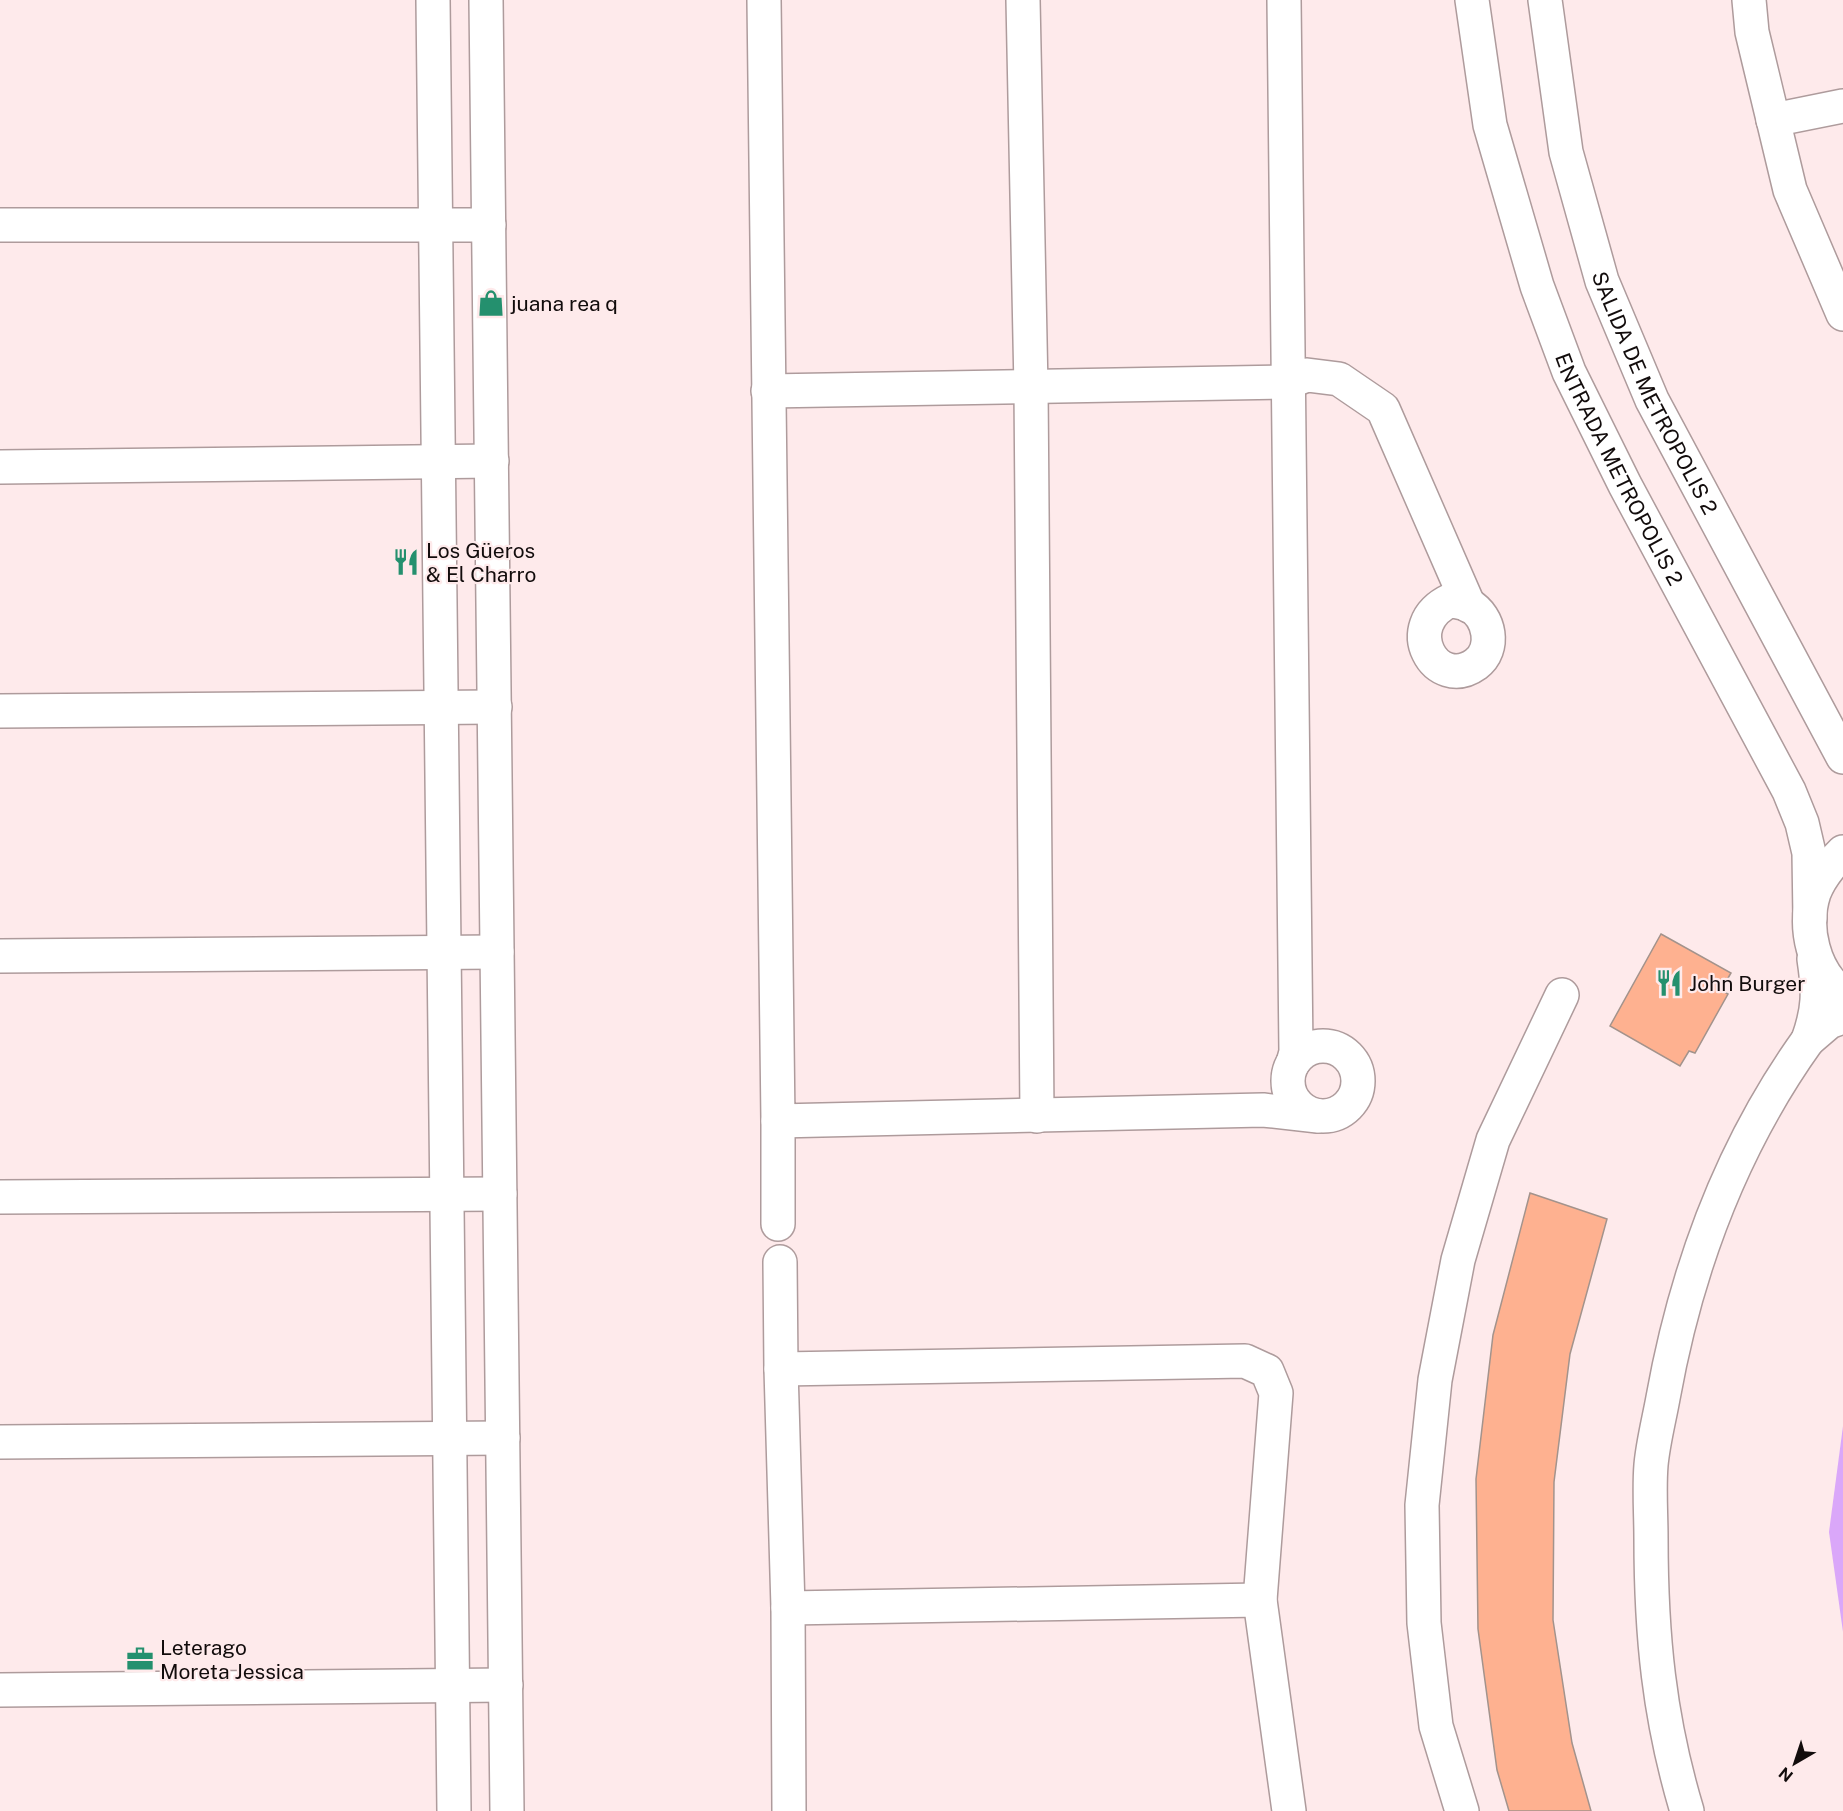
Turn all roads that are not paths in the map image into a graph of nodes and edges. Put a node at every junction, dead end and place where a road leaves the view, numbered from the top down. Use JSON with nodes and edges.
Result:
{"nodes":[{"id":1,"x":433,"y":0,"type":"edge"},
{"id":2,"x":486,"y":0,"type":"edge"},
{"id":3,"x":764,"y":0,"type":"edge"},
{"id":4,"x":1023,"y":0,"type":"edge"},
{"id":5,"x":1284,"y":0,"type":"edge"},
{"id":6,"x":1472,"y":0,"type":"edge"},
{"id":7,"x":1545,"y":0,"type":"edge"},
{"id":8,"x":1749,"y":0,"type":"edge"},
{"id":9,"x":1843,"y":106,"type":"edge"},
{"id":10,"x":1773,"y":120,"type":"junction"},
{"id":11,"x":436,"y":224,"type":"junction"},
{"id":12,"x":0,"y":225,"type":"edge"},
{"id":13,"x":489,"y":225,"type":"junction"},
{"id":14,"x":1843,"y":314,"type":"edge"},
{"id":15,"x":1288,"y":382,"type":"junction"},
{"id":16,"x":1030,"y":388,"type":"junction"},
{"id":17,"x":768,"y":391,"type":"junction"},
{"id":18,"x":492,"y":461,"type":"junction"},
{"id":19,"x":439,"y":462,"type":"junction"},
{"id":20,"x":0,"y":467,"type":"edge"},
{"id":21,"x":1469,"y":606,"type":"dead end"},
{"id":22,"x":495,"y":707,"type":"junction"},
{"id":23,"x":441,"y":708,"type":"junction"},
{"id":24,"x":0,"y":711,"type":"edge"},
{"id":25,"x":1843,"y":757,"type":"edge"},
{"id":26,"x":1843,"y":852,"type":"edge"},
{"id":27,"x":1811,"y":932,"type":"junction"},
{"id":28,"x":497,"y":952,"type":"junction"},
{"id":29,"x":444,"y":953,"type":"junction"},
{"id":30,"x":0,"y":956,"type":"edge"},
{"id":31,"x":1843,"y":994,"type":"edge"},
{"id":32,"x":1562,"y":995,"type":"dead end"},
{"id":33,"x":1296,"y":996,"type":"junction"},
{"id":34,"x":1843,"y":1017,"type":"edge"},
{"id":35,"x":1808,"y":1040,"type":"junction"},
{"id":36,"x":1346,"y":1055,"type":"junction"},
{"id":37,"x":1291,"y":1068,"type":"junction"},
{"id":38,"x":1263,"y":1110,"type":"junction"},
{"id":39,"x":1037,"y":1116,"type":"junction"},
{"id":40,"x":1318,"y":1116,"type":"junction"},
{"id":41,"x":778,"y":1121,"type":"junction"},
{"id":42,"x":500,"y":1194,"type":"junction"},
{"id":43,"x":447,"y":1195,"type":"junction"},
{"id":44,"x":0,"y":1197,"type":"edge"},
{"id":45,"x":778,"y":1224,"type":"dead end"},
{"id":46,"x":780,"y":1262,"type":"dead end"},
{"id":47,"x":781,"y":1369,"type":"junction"},
{"id":48,"x":450,"y":1438,"type":"junction"},
{"id":49,"x":503,"y":1438,"type":"junction"},
{"id":50,"x":0,"y":1442,"type":"edge"},
{"id":51,"x":1260,"y":1600,"type":"junction"},
{"id":52,"x":788,"y":1608,"type":"junction"},
{"id":53,"x":506,"y":1685,"type":"junction"},
{"id":54,"x":453,"y":1687,"type":"junction"},
{"id":55,"x":0,"y":1690,"type":"edge"},
{"id":56,"x":454,"y":1811,"type":"edge"},
{"id":57,"x":507,"y":1811,"type":"edge"},
{"id":58,"x":789,"y":1811,"type":"edge"},
{"id":59,"x":1289,"y":1811,"type":"edge"},
{"id":60,"x":1462,"y":1811,"type":"edge"},
{"id":61,"x":1687,"y":1811,"type":"edge"}],
"edges":[{"from":1,"to":11,"type":"street"},
{"from":2,"to":13,"type":"street"},
{"from":3,"to":17,"type":"street"},
{"from":4,"to":16,"type":"street"},
{"from":5,"to":15,"type":"street"},
{"from":6,"to":27,"type":"street","name":"ENTRADA METROPOLIS 2"},
{"from":7,"to":25,"type":"street","name":"SALIDA DE METROPOLIS 2"},
{"from":8,"to":10,"type":"street"},
{"from":9,"to":10,"type":"street"},
{"from":10,"to":14,"type":"street"},
{"from":11,"to":12,"type":"street"},
{"from":11,"to":13,"type":"street"},
{"from":11,"to":19,"type":"street"},
{"from":13,"to":18,"type":"street"},
{"from":15,"to":16,"type":"street"},
{"from":15,"to":21,"type":"street"},
{"from":15,"to":33,"type":"street"},
{"from":16,"to":17,"type":"street"},
{"from":16,"to":39,"type":"street"},
{"from":17,"to":41,"type":"street"},
{"from":18,"to":19,"type":"street"},
{"from":18,"to":22,"type":"street"},
{"from":19,"to":20,"type":"street"},
{"from":19,"to":23,"type":"street"},
{"from":22,"to":23,"type":"street"},
{"from":22,"to":28,"type":"street"},
{"from":23,"to":24,"type":"street"},
{"from":23,"to":29,"type":"street"},
{"from":26,"to":27,"type":"street"},
{"from":27,"to":31,"type":"street"},
{"from":27,"to":35,"type":"street"},
{"from":28,"to":29,"type":"street"},
{"from":28,"to":42,"type":"street"},
{"from":29,"to":30,"type":"street"},
{"from":29,"to":43,"type":"street"},
{"from":32,"to":60,"type":"street"},
{"from":33,"to":36,"type":"street"},
{"from":33,"to":37,"type":"street"},
{"from":34,"to":35,"type":"street"},
{"from":35,"to":61,"type":"street"},
{"from":36,"to":37,"type":"street"},
{"from":36,"to":40,"type":"street"},
{"from":37,"to":38,"type":"street"},
{"from":37,"to":40,"type":"street"},
{"from":38,"to":39,"type":"street"},
{"from":38,"to":40,"type":"street"},
{"from":39,"to":41,"type":"street"},
{"from":41,"to":45,"type":"street"},
{"from":42,"to":43,"type":"street"},
{"from":42,"to":49,"type":"street"},
{"from":43,"to":44,"type":"street"},
{"from":43,"to":48,"type":"street"},
{"from":46,"to":47,"type":"street"},
{"from":47,"to":51,"type":"street"},
{"from":47,"to":52,"type":"street"},
{"from":48,"to":49,"type":"street"},
{"from":48,"to":50,"type":"street"},
{"from":48,"to":54,"type":"street"},
{"from":49,"to":53,"type":"street"},
{"from":51,"to":52,"type":"street"},
{"from":51,"to":59,"type":"street"},
{"from":52,"to":58,"type":"street"},
{"from":53,"to":54,"type":"street"},
{"from":53,"to":57,"type":"street"},
{"from":54,"to":55,"type":"street"},
{"from":54,"to":56,"type":"street"}]}
